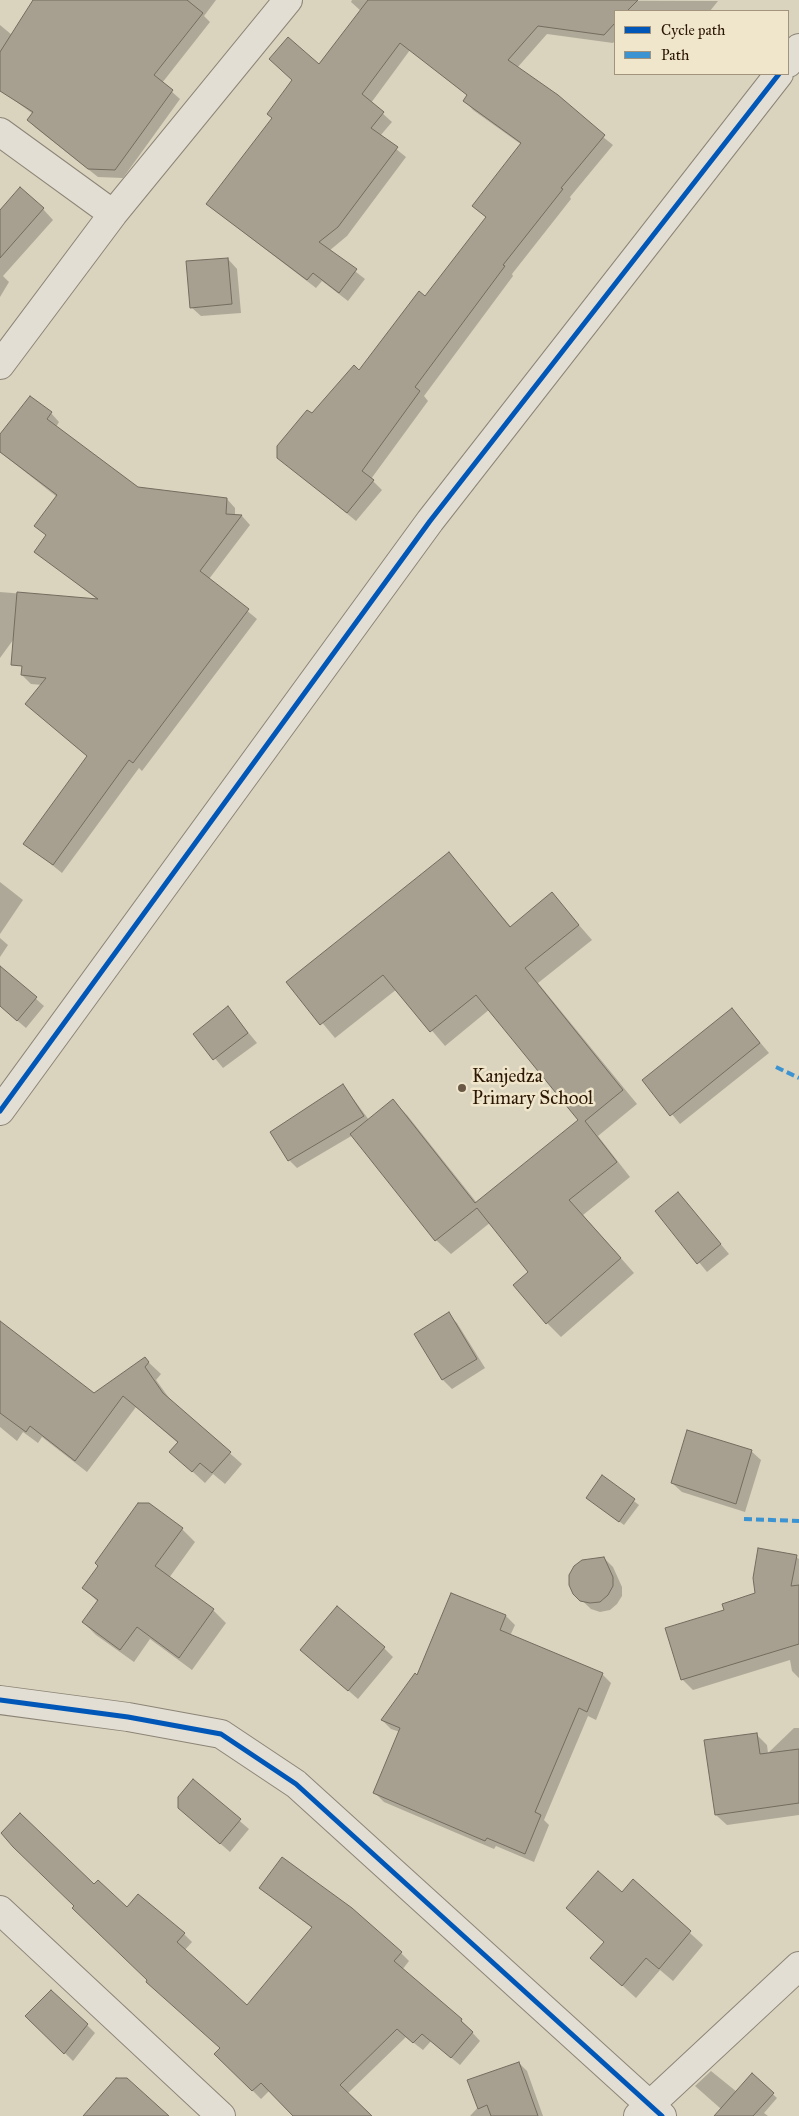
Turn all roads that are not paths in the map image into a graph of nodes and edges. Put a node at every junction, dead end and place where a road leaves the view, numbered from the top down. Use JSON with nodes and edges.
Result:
{"nodes":[{"id":1,"x":288,"y":0,"type":"edge"},
{"id":2,"x":799,"y":48,"type":"edge"},
{"id":3,"x":789,"y":62,"type":"edge"},
{"id":4,"x":778,"y":75,"type":"edge"},
{"id":5,"x":0,"y":132,"type":"edge"},
{"id":6,"x":113,"y":214,"type":"junction"},
{"id":7,"x":0,"y":365,"type":"edge"},
{"id":8,"x":0,"y":1111,"type":"edge"},
{"id":9,"x":0,"y":1700,"type":"edge"},
{"id":10,"x":0,"y":1910,"type":"edge"},
{"id":11,"x":799,"y":1966,"type":"edge"},
{"id":12,"x":650,"y":2112,"type":"edge"},
{"id":13,"x":221,"y":2116,"type":"edge"}],
"edges":[{"from":1,"to":6,"type":"street"},
{"from":2,"to":3,"type":"street"},
{"from":4,"to":8,"type":"street"},
{"from":5,"to":6,"type":"street"},
{"from":6,"to":7,"type":"street"},
{"from":9,"to":12,"type":"street"},
{"from":10,"to":13,"type":"street"},
{"from":11,"to":12,"type":"street"}]}
